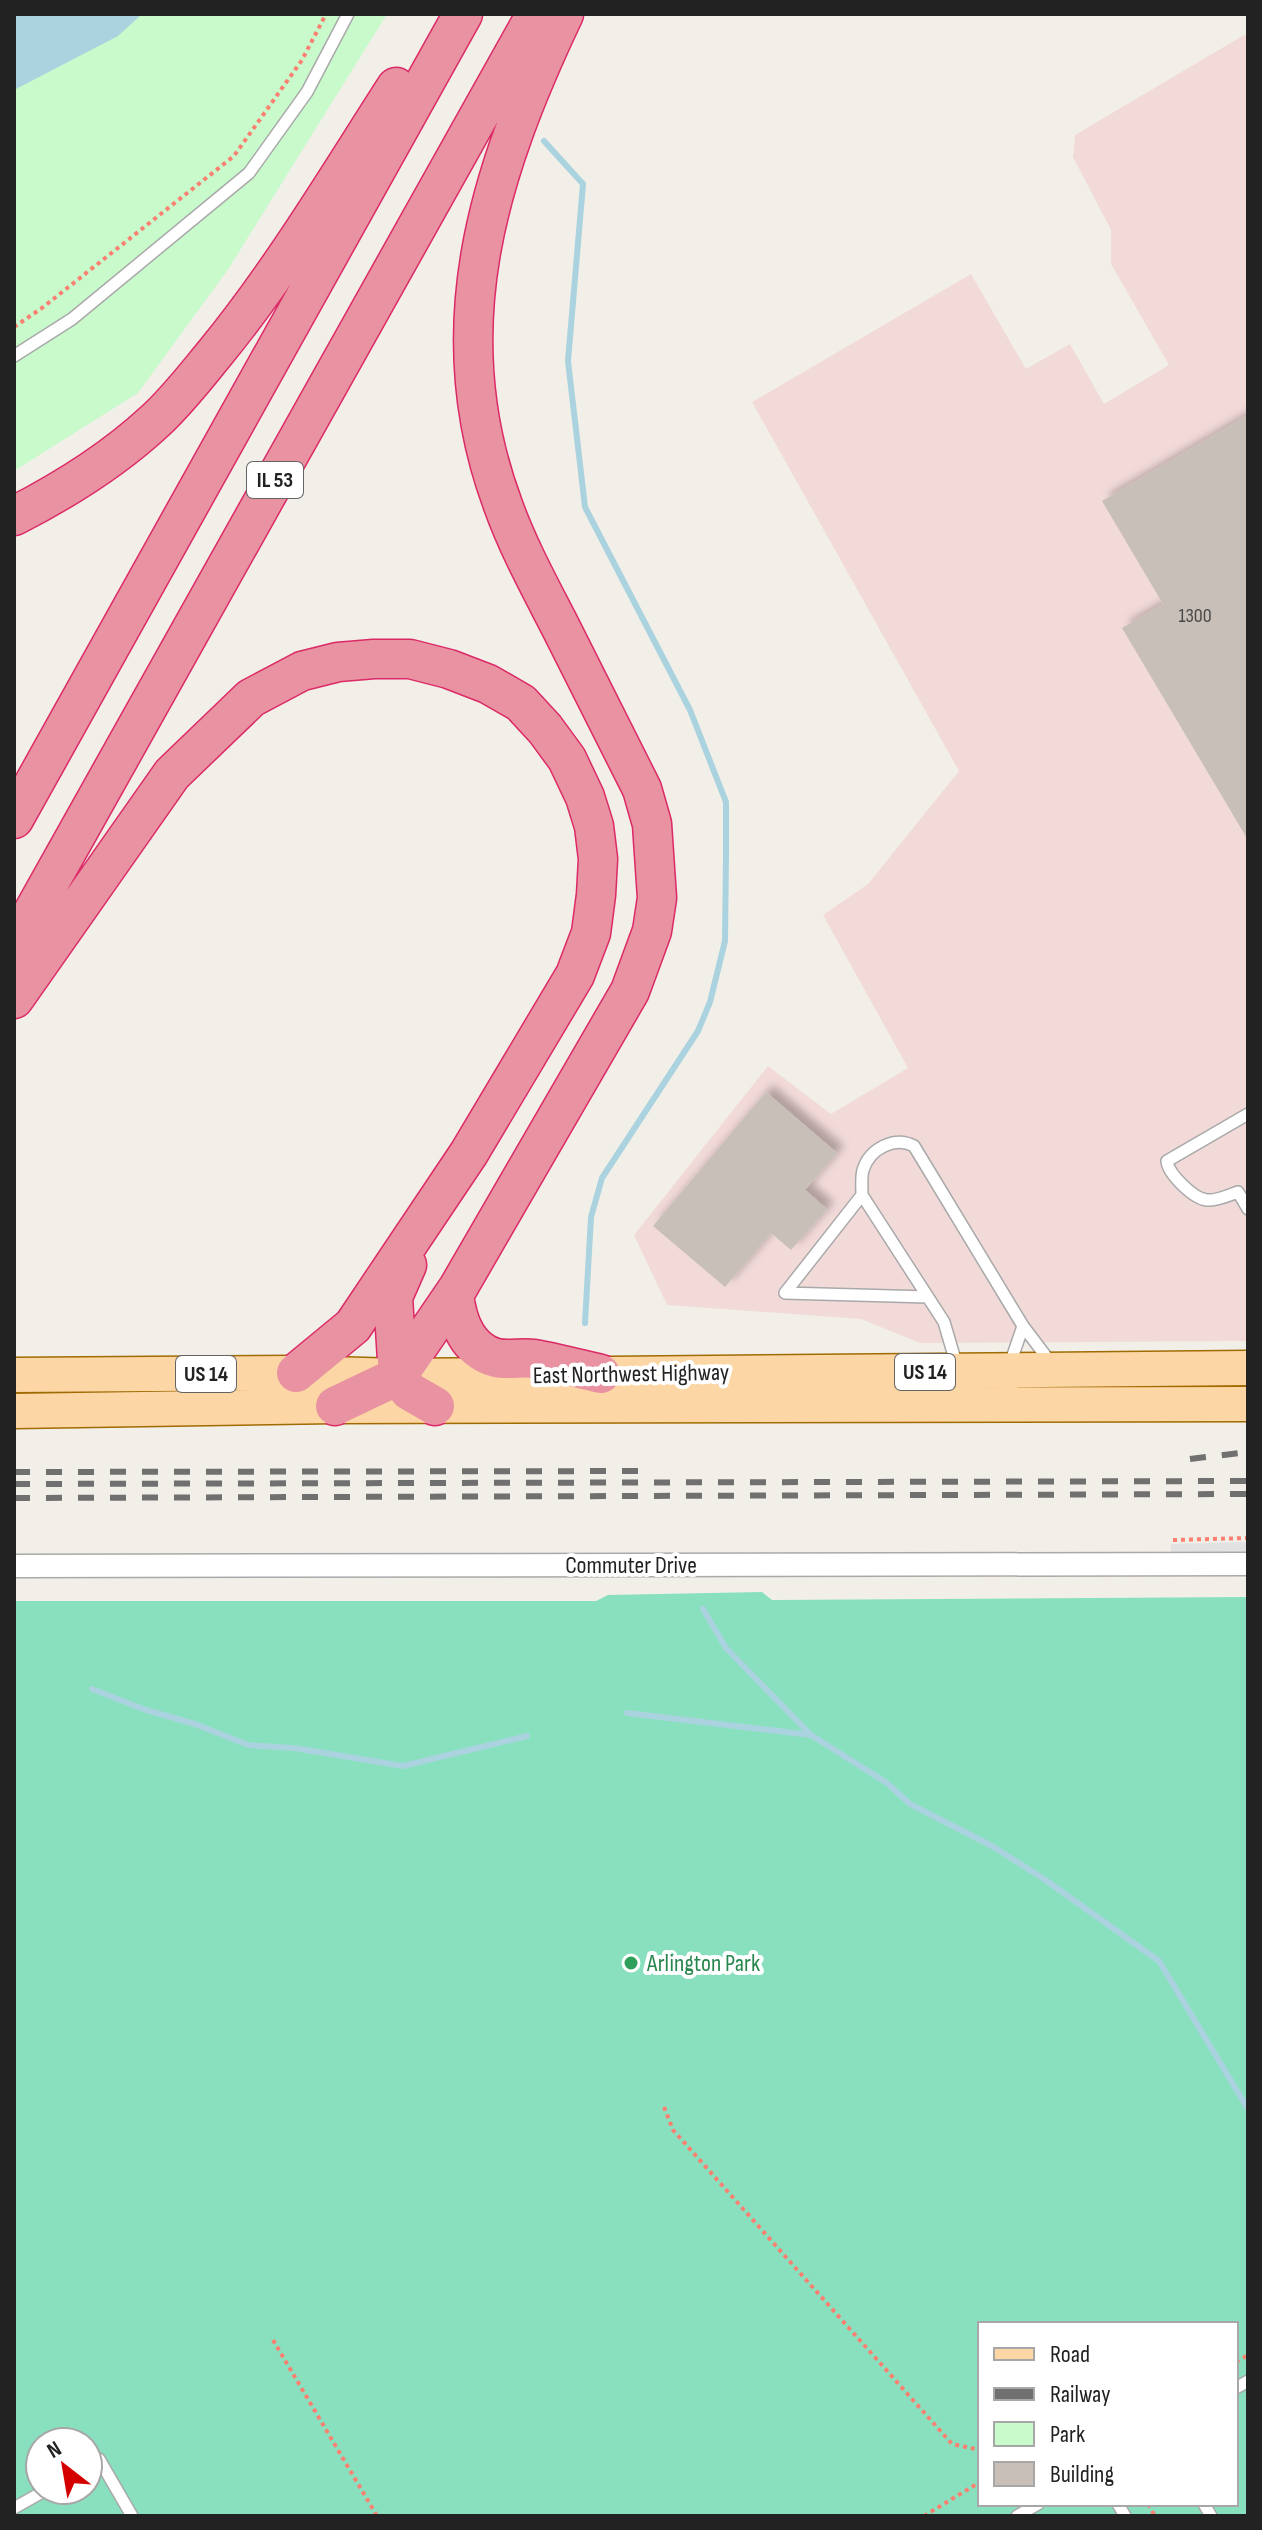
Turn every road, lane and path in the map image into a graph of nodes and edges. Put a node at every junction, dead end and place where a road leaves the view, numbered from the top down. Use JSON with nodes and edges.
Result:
{"nodes":[{"id":1,"x":326,"y":14,"type":"edge"},
{"id":2,"x":348,"y":14,"type":"edge"},
{"id":3,"x":443,"y":14,"type":"edge"},
{"id":4,"x":463,"y":14,"type":"edge"},
{"id":5,"x":536,"y":14,"type":"edge"},
{"id":6,"x":564,"y":14,"type":"edge"},
{"id":7,"x":14,"y":327,"type":"edge"},
{"id":8,"x":14,"y":356,"type":"edge"},
{"id":9,"x":14,"y":516,"type":"edge"},
{"id":10,"x":14,"y":819,"type":"edge"},
{"id":11,"x":14,"y":946,"type":"edge"},
{"id":12,"x":14,"y":999,"type":"edge"},
{"id":13,"x":1248,"y":1114,"type":"edge"},
{"id":14,"x":442,"y":1194,"type":"junction"},
{"id":15,"x":862,"y":1195,"type":"junction"},
{"id":16,"x":1248,"y":1209,"type":"edge"},
{"id":17,"x":454,"y":1294,"type":"junction"},
{"id":18,"x":928,"y":1297,"type":"junction"},
{"id":19,"x":1023,"y":1326,"type":"junction"},
{"id":20,"x":1248,"y":1368,"type":"edge"},
{"id":21,"x":1056,"y":1370,"type":"junction"},
{"id":22,"x":1000,"y":1371,"type":"junction"},
{"id":23,"x":954,"y":1372,"type":"junction"},
{"id":24,"x":296,"y":1373,"type":"junction"},
{"id":25,"x":601,"y":1374,"type":"junction"},
{"id":26,"x":14,"y":1375,"type":"edge"},
{"id":27,"x":398,"y":1376,"type":"junction"},
{"id":28,"x":940,"y":1404,"type":"junction"},
{"id":29,"x":1248,"y":1404,"type":"edge"},
{"id":30,"x":335,"y":1406,"type":"junction"},
{"id":31,"x":435,"y":1406,"type":"junction"},
{"id":32,"x":14,"y":1411,"type":"edge"},
{"id":33,"x":1248,"y":1538,"type":"edge"},
{"id":34,"x":1173,"y":1540,"type":"dead end"},
{"id":35,"x":1248,"y":1564,"type":"edge"},
{"id":36,"x":14,"y":1566,"type":"edge"},
{"id":37,"x":664,"y":2107,"type":"dead end"},
{"id":38,"x":273,"y":2340,"type":"dead end"},
{"id":39,"x":978,"y":2450,"type":"edge"},
{"id":40,"x":104,"y":2468,"type":"edge"},
{"id":41,"x":978,"y":2483,"type":"edge"},
{"id":42,"x":1034,"y":2506,"type":"edge"},
{"id":43,"x":132,"y":2516,"type":"edge"},
{"id":44,"x":377,"y":2516,"type":"edge"},
{"id":45,"x":924,"y":2516,"type":"edge"},
{"id":46,"x":1017,"y":2516,"type":"edge"}],
"edges":[{"from":1,"to":7,"type":"path"},
{"from":2,"to":8,"type":"lane"},
{"from":3,"to":9,"type":"highway"},
{"from":4,"to":10,"type":"highway","number":"IL 53"},
{"from":5,"to":11,"type":"highway","number":"IL 53"},
{"from":6,"to":17,"type":"highway"},
{"from":12,"to":14,"type":"highway"},
{"from":13,"to":16,"type":"lane"},
{"from":14,"to":24,"type":"highway"},
{"from":14,"to":27,"type":"highway"},
{"from":15,"to":18,"type":"lane"},
{"from":15,"to":18,"type":"lane"},
{"from":15,"to":19,"type":"lane"},
{"from":17,"to":25,"type":"highway"},
{"from":17,"to":27,"type":"highway"},
{"from":18,"to":23,"type":"lane"},
{"from":19,"to":21,"type":"lane"},
{"from":19,"to":22,"type":"lane"},
{"from":20,"to":21,"type":"main road","name":"East Northwest Highway","number":"US 14"},
{"from":21,"to":22,"type":"main road","name":"East Northwest Highway","number":"US 14"},
{"from":22,"to":23,"type":"main road","name":"East Northwest Highway","number":"US 14"},
{"from":23,"to":25,"type":"main road","name":"East Northwest Highway","number":"US 14"},
{"from":23,"to":28,"type":"main road"},
{"from":24,"to":26,"type":"main road","name":"East Northwest Highway","number":"US 14"},
{"from":24,"to":27,"type":"main road","name":"East Northwest Highway","number":"US 14"},
{"from":25,"to":27,"type":"main road","name":"East Northwest Highway","number":"US 14"},
{"from":27,"to":30,"type":"highway"},
{"from":27,"to":31,"type":"highway"},
{"from":28,"to":29,"type":"main road","name":"East Northwest Highway","number":"US 14"},
{"from":28,"to":31,"type":"main road","name":"East Northwest Highway","number":"US 14"},
{"from":30,"to":31,"type":"main road","name":"East Northwest Highway","number":"US 14"},
{"from":30,"to":32,"type":"main road","name":"East Northwest Highway","number":"US 14"},
{"from":33,"to":34,"type":"path"},
{"from":35,"to":36,"type":"street","name":"Commuter Drive"},
{"from":37,"to":39,"type":"path"},
{"from":38,"to":44,"type":"path"},
{"from":40,"to":43,"type":"lane"},
{"from":41,"to":45,"type":"path"},
{"from":42,"to":46,"type":"lane"}]}
